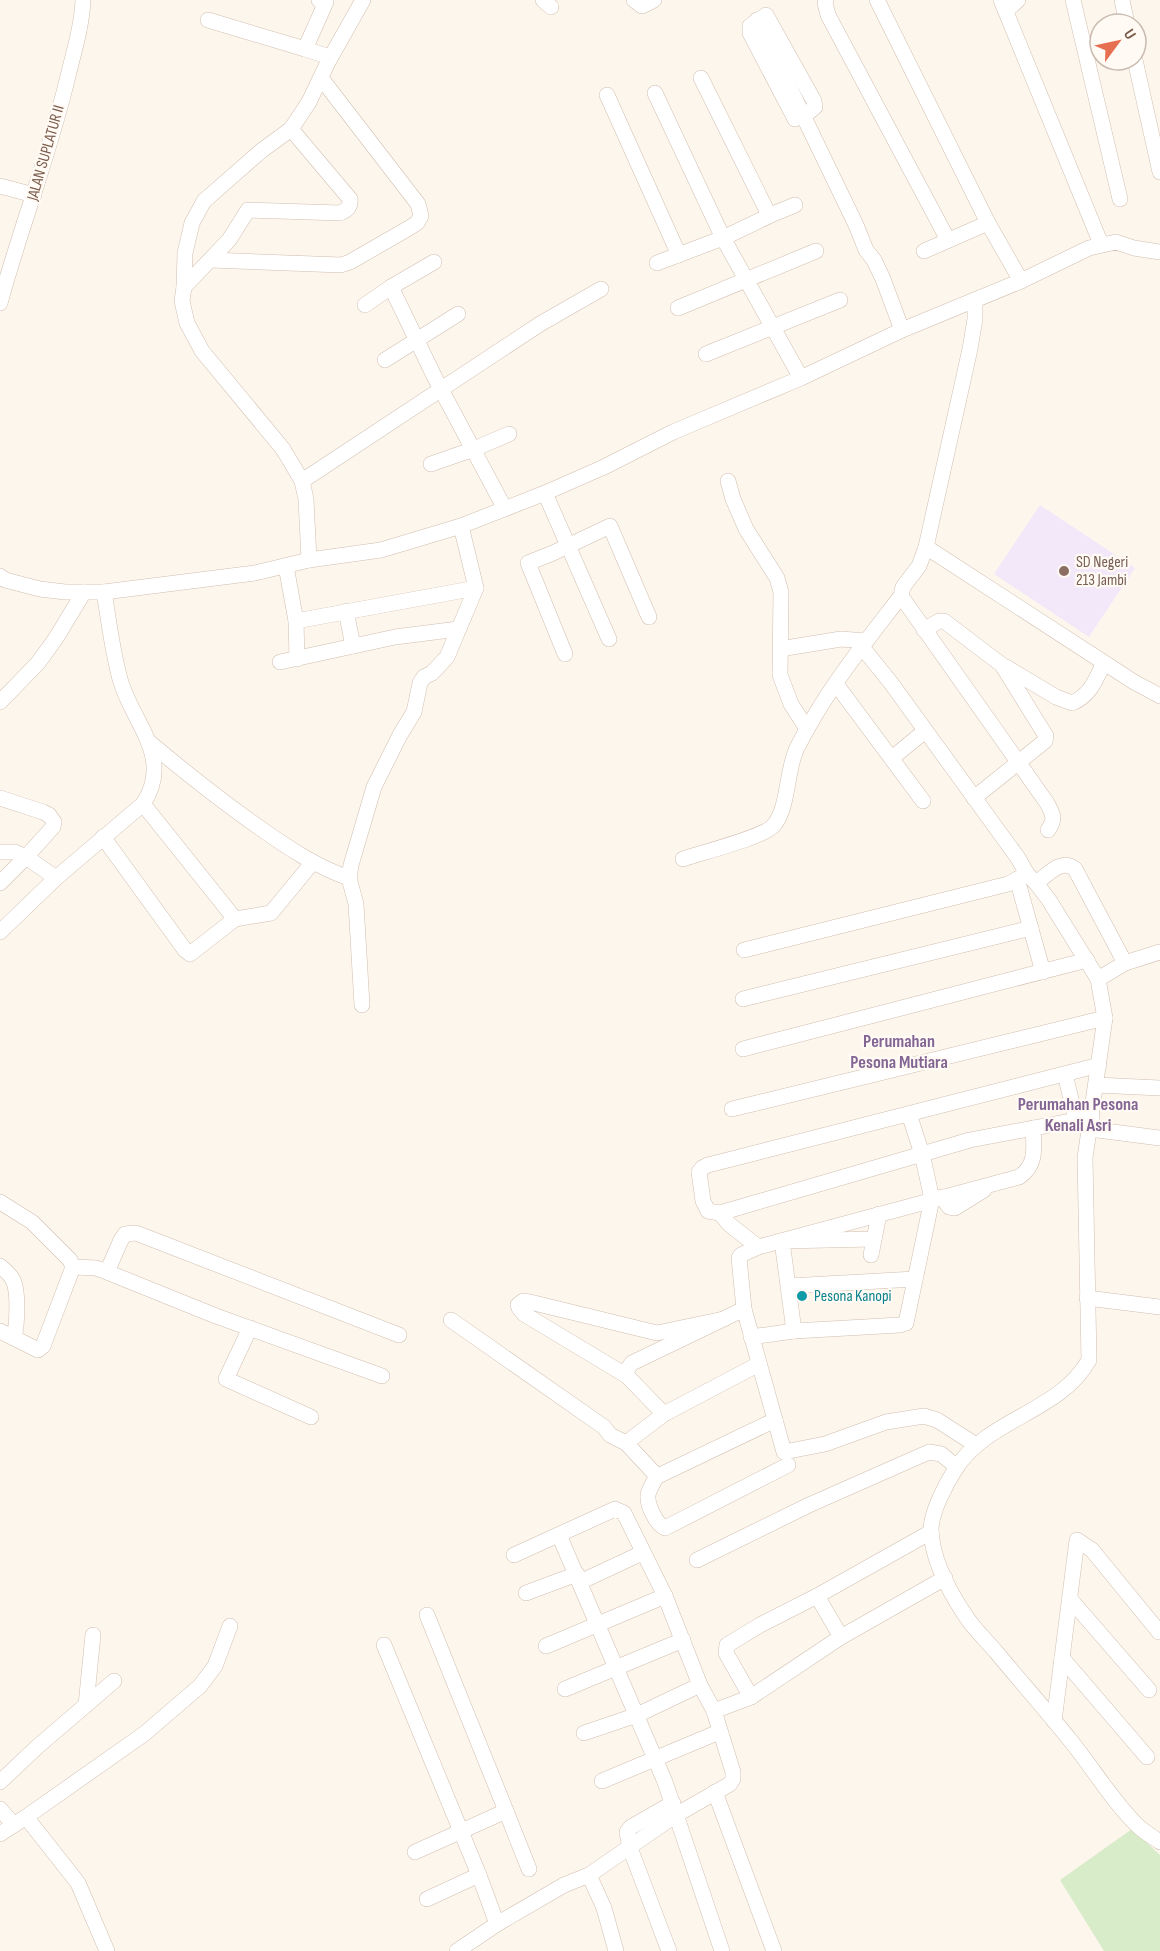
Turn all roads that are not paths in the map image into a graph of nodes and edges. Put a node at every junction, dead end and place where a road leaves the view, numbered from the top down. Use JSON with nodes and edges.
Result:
{"nodes":[{"id":1,"x":83,"y":0,"type":"edge"},
{"id":2,"x":319,"y":0,"type":"edge"},
{"id":3,"x":363,"y":0,"type":"edge"},
{"id":4,"x":634,"y":0,"type":"edge"},
{"id":5,"x":654,"y":0,"type":"edge"},
{"id":6,"x":826,"y":0,"type":"edge"},
{"id":7,"x":877,"y":0,"type":"edge"},
{"id":8,"x":1018,"y":0,"type":"edge"},
{"id":9,"x":1073,"y":0,"type":"edge"},
{"id":10,"x":1004,"y":5,"type":"edge"},
{"id":11,"x":208,"y":20,"type":"dead end"},
{"id":12,"x":757,"y":20,"type":"dead end"},
{"id":13,"x":305,"y":49,"type":"junction"},
{"id":14,"x":330,"y":57,"type":"junction"},
{"id":15,"x":1138,"y":72,"type":"edge"},
{"id":16,"x":321,"y":78,"type":"junction"},
{"id":17,"x":701,"y":78,"type":"dead end"},
{"id":18,"x":655,"y":93,"type":"dead end"},
{"id":19,"x":607,"y":95,"type":"dead end"},
{"id":20,"x":291,"y":129,"type":"junction"},
{"id":21,"x":1160,"y":172,"type":"edge"},
{"id":22,"x":0,"y":186,"type":"edge"},
{"id":23,"x":34,"y":195,"type":"junction"},
{"id":24,"x":1120,"y":199,"type":"dead end"},
{"id":25,"x":795,"y":205,"type":"dead end"},
{"id":26,"x":769,"y":215,"type":"junction"},
{"id":27,"x":988,"y":223,"type":"junction"},
{"id":28,"x":723,"y":238,"type":"junction"},
{"id":29,"x":948,"y":240,"type":"junction"},
{"id":30,"x":1101,"y":244,"type":"junction"},
{"id":31,"x":816,"y":251,"type":"dead end"},
{"id":32,"x":924,"y":251,"type":"dead end"},
{"id":33,"x":1160,"y":252,"type":"edge"},
{"id":34,"x":679,"y":255,"type":"junction"},
{"id":35,"x":211,"y":260,"type":"junction"},
{"id":36,"x":434,"y":262,"type":"dead end"},
{"id":37,"x":657,"y":263,"type":"dead end"},
{"id":38,"x":747,"y":281,"type":"junction"},
{"id":39,"x":1022,"y":281,"type":"junction"},
{"id":40,"x":394,"y":285,"type":"junction"},
{"id":41,"x":184,"y":287,"type":"junction"},
{"id":42,"x":602,"y":289,"type":"dead end"},
{"id":43,"x":840,"y":300,"type":"dead end"},
{"id":44,"x":975,"y":300,"type":"junction"},
{"id":45,"x":0,"y":303,"type":"edge"},
{"id":46,"x":365,"y":305,"type":"dead end"},
{"id":47,"x":678,"y":308,"type":"dead end"},
{"id":48,"x":458,"y":314,"type":"dead end"},
{"id":49,"x":772,"y":327,"type":"junction"},
{"id":50,"x":902,"y":330,"type":"junction"},
{"id":51,"x":420,"y":338,"type":"junction"},
{"id":52,"x":706,"y":354,"type":"dead end"},
{"id":53,"x":385,"y":360,"type":"dead end"},
{"id":54,"x":801,"y":378,"type":"junction"},
{"id":55,"x":442,"y":389,"type":"junction"},
{"id":56,"x":509,"y":434,"type":"dead end"},
{"id":57,"x":474,"y":449,"type":"junction"},
{"id":58,"x":431,"y":464,"type":"dead end"},
{"id":59,"x":728,"y":481,"type":"dead end"},
{"id":60,"x":302,"y":482,"type":"junction"},
{"id":61,"x":545,"y":493,"type":"junction"},
{"id":62,"x":505,"y":509,"type":"junction"},
{"id":63,"x":461,"y":526,"type":"junction"},
{"id":64,"x":568,"y":546,"type":"junction"},
{"id":65,"x":926,"y":547,"type":"junction"},
{"id":66,"x":309,"y":560,"type":"junction"},
{"id":67,"x":286,"y":566,"type":"junction"},
{"id":68,"x":0,"y":576,"type":"edge"},
{"id":69,"x":476,"y":588,"type":"junction"},
{"id":70,"x":104,"y":591,"type":"junction"},
{"id":71,"x":84,"y":592,"type":"junction"},
{"id":72,"x":900,"y":596,"type":"junction"},
{"id":73,"x":346,"y":611,"type":"junction"},
{"id":74,"x":650,"y":617,"type":"dead end"},
{"id":75,"x":296,"y":621,"type":"junction"},
{"id":76,"x":458,"y":629,"type":"junction"},
{"id":77,"x":924,"y":630,"type":"junction"},
{"id":78,"x":609,"y":639,"type":"dead end"},
{"id":79,"x":864,"y":644,"type":"junction"},
{"id":80,"x":352,"y":646,"type":"junction"},
{"id":81,"x":780,"y":649,"type":"junction"},
{"id":82,"x":565,"y":654,"type":"dead end"},
{"id":83,"x":297,"y":659,"type":"junction"},
{"id":84,"x":280,"y":662,"type":"dead end"},
{"id":85,"x":1104,"y":663,"type":"junction"},
{"id":86,"x":1002,"y":665,"type":"junction"},
{"id":87,"x":836,"y":684,"type":"junction"},
{"id":88,"x":1160,"y":696,"type":"edge"},
{"id":89,"x":0,"y":702,"type":"edge"},
{"id":90,"x":807,"y":729,"type":"junction"},
{"id":91,"x":925,"y":731,"type":"junction"},
{"id":92,"x":149,"y":742,"type":"junction"},
{"id":93,"x":892,"y":758,"type":"junction"},
{"id":94,"x":1018,"y":762,"type":"junction"},
{"id":95,"x":0,"y":798,"type":"edge"},
{"id":96,"x":974,"y":798,"type":"junction"},
{"id":97,"x":923,"y":801,"type":"dead end"},
{"id":98,"x":143,"y":804,"type":"junction"},
{"id":99,"x":1048,"y":830,"type":"dead end"},
{"id":100,"x":102,"y":837,"type":"junction"},
{"id":101,"x":0,"y":854,"type":"edge"},
{"id":102,"x":683,"y":859,"type":"dead end"},
{"id":103,"x":21,"y":861,"type":"junction"},
{"id":104,"x":313,"y":862,"type":"junction"},
{"id":105,"x":56,"y":878,"type":"junction"},
{"id":106,"x":349,"y":878,"type":"junction"},
{"id":107,"x":1027,"y":879,"type":"junction"},
{"id":108,"x":0,"y":884,"type":"edge"},
{"id":109,"x":235,"y":919,"type":"junction"},
{"id":110,"x":1031,"y":928,"type":"junction"},
{"id":111,"x":0,"y":932,"type":"edge"},
{"id":112,"x":744,"y":950,"type":"dead end"},
{"id":113,"x":1160,"y":952,"type":"edge"},
{"id":114,"x":1087,"y":960,"type":"junction"},
{"id":115,"x":1125,"y":963,"type":"junction"},
{"id":116,"x":1043,"y":972,"type":"junction"},
{"id":117,"x":1098,"y":978,"type":"junction"},
{"id":118,"x":742,"y":999,"type":"dead end"},
{"id":119,"x":362,"y":1005,"type":"dead end"},
{"id":120,"x":1105,"y":1018,"type":"junction"},
{"id":121,"x":743,"y":1049,"type":"dead end"},
{"id":122,"x":1099,"y":1065,"type":"junction"},
{"id":123,"x":1065,"y":1074,"type":"junction"},
{"id":124,"x":1096,"y":1085,"type":"junction"},
{"id":125,"x":1160,"y":1088,"type":"edge"},
{"id":126,"x":732,"y":1109,"type":"dead end"},
{"id":127,"x":909,"y":1114,"type":"junction"},
{"id":128,"x":1076,"y":1120,"type":"junction"},
{"id":129,"x":1091,"y":1123,"type":"junction"},
{"id":130,"x":1034,"y":1128,"type":"junction"},
{"id":131,"x":1160,"y":1138,"type":"edge"},
{"id":132,"x":922,"y":1154,"type":"junction"},
{"id":133,"x":937,"y":1198,"type":"junction"},
{"id":134,"x":0,"y":1202,"type":"edge"},
{"id":135,"x":720,"y":1213,"type":"junction"},
{"id":136,"x":879,"y":1214,"type":"junction"},
{"id":137,"x":874,"y":1239,"type":"junction"},
{"id":138,"x":782,"y":1241,"type":"junction"},
{"id":139,"x":758,"y":1247,"type":"junction"},
{"id":140,"x":871,"y":1255,"type":"dead end"},
{"id":141,"x":0,"y":1266,"type":"edge"},
{"id":142,"x":73,"y":1267,"type":"junction"},
{"id":143,"x":107,"y":1272,"type":"junction"},
{"id":144,"x":915,"y":1279,"type":"junction"},
{"id":145,"x":789,"y":1286,"type":"junction"},
{"id":146,"x":1087,"y":1298,"type":"junction"},
{"id":147,"x":1160,"y":1307,"type":"edge"},
{"id":148,"x":744,"y":1309,"type":"junction"},
{"id":149,"x":723,"y":1319,"type":"junction"},
{"id":150,"x":451,"y":1320,"type":"dead end"},
{"id":151,"x":250,"y":1328,"type":"junction"},
{"id":152,"x":794,"y":1331,"type":"junction"},
{"id":153,"x":7,"y":1335,"type":"edge"},
{"id":154,"x":399,"y":1335,"type":"dead end"},
{"id":155,"x":751,"y":1337,"type":"junction"},
{"id":156,"x":759,"y":1364,"type":"junction"},
{"id":157,"x":382,"y":1376,"type":"dead end"},
{"id":158,"x":627,"y":1376,"type":"junction"},
{"id":159,"x":664,"y":1414,"type":"junction"},
{"id":160,"x":311,"y":1417,"type":"dead end"},
{"id":161,"x":775,"y":1420,"type":"junction"},
{"id":162,"x":626,"y":1443,"type":"junction"},
{"id":163,"x":975,"y":1445,"type":"junction"},
{"id":164,"x":786,"y":1459,"type":"junction"},
{"id":165,"x":957,"y":1467,"type":"junction"},
{"id":166,"x":656,"y":1477,"type":"junction"},
{"id":167,"x":931,"y":1532,"type":"junction"},
{"id":168,"x":559,"y":1535,"type":"junction"},
{"id":169,"x":642,"y":1553,"type":"junction"},
{"id":170,"x":514,"y":1555,"type":"dead end"},
{"id":171,"x":697,"y":1560,"type":"dead end"},
{"id":172,"x":578,"y":1578,"type":"junction"},
{"id":173,"x":945,"y":1578,"type":"junction"},
{"id":174,"x":526,"y":1593,"type":"dead end"},
{"id":175,"x":665,"y":1596,"type":"junction"},
{"id":176,"x":817,"y":1596,"type":"junction"},
{"id":177,"x":1070,"y":1599,"type":"junction"},
{"id":178,"x":427,"y":1615,"type":"dead end"},
{"id":179,"x":599,"y":1625,"type":"junction"},
{"id":180,"x":230,"y":1626,"type":"dead end"},
{"id":181,"x":1159,"y":1632,"type":"edge"},
{"id":182,"x":93,"y":1635,"type":"dead end"},
{"id":183,"x":841,"y":1637,"type":"junction"},
{"id":184,"x":682,"y":1640,"type":"junction"},
{"id":185,"x":384,"y":1645,"type":"dead end"},
{"id":186,"x":546,"y":1646,"type":"dead end"},
{"id":187,"x":1062,"y":1658,"type":"junction"},
{"id":188,"x":617,"y":1668,"type":"junction"},
{"id":189,"x":114,"y":1682,"type":"dead end"},
{"id":190,"x":700,"y":1685,"type":"junction"},
{"id":191,"x":565,"y":1689,"type":"dead end"},
{"id":192,"x":1149,"y":1690,"type":"dead end"},
{"id":193,"x":751,"y":1697,"type":"junction"},
{"id":194,"x":86,"y":1705,"type":"junction"},
{"id":195,"x":714,"y":1711,"type":"junction"},
{"id":196,"x":638,"y":1715,"type":"junction"},
{"id":197,"x":1054,"y":1721,"type":"junction"},
{"id":198,"x":719,"y":1732,"type":"junction"},
{"id":199,"x":584,"y":1733,"type":"dead end"},
{"id":200,"x":1147,"y":1757,"type":"dead end"},
{"id":201,"x":655,"y":1760,"type":"junction"},
{"id":202,"x":602,"y":1781,"type":"dead end"},
{"id":203,"x":0,"y":1782,"type":"edge"},
{"id":204,"x":715,"y":1792,"type":"junction"},
{"id":205,"x":0,"y":1809,"type":"edge"},
{"id":206,"x":674,"y":1809,"type":"junction"},
{"id":207,"x":506,"y":1811,"type":"junction"},
{"id":208,"x":20,"y":1821,"type":"junction"},
{"id":209,"x":462,"y":1833,"type":"junction"},
{"id":210,"x":0,"y":1834,"type":"edge"},
{"id":211,"x":1160,"y":1842,"type":"edge"},
{"id":212,"x":630,"y":1848,"type":"junction"},
{"id":213,"x":415,"y":1852,"type":"dead end"},
{"id":214,"x":529,"y":1869,"type":"dead end"},
{"id":215,"x":479,"y":1875,"type":"junction"},
{"id":216,"x":589,"y":1875,"type":"junction"},
{"id":217,"x":427,"y":1899,"type":"dead end"},
{"id":218,"x":497,"y":1924,"type":"junction"},
{"id":219,"x":107,"y":1951,"type":"edge"},
{"id":220,"x":457,"y":1951,"type":"edge"},
{"id":221,"x":616,"y":1951,"type":"edge"},
{"id":222,"x":669,"y":1951,"type":"edge"},
{"id":223,"x":722,"y":1951,"type":"edge"},
{"id":224,"x":774,"y":1951,"type":"edge"}],
"edges":[{"from":1,"to":23,"type":"street","name":"JALAN SUPLATUR II"},
{"from":2,"to":13,"type":"street"},
{"from":3,"to":14,"type":"street"},
{"from":4,"to":5,"type":"street"},
{"from":6,"to":29,"type":"street"},
{"from":7,"to":27,"type":"street"},
{"from":8,"to":10,"type":"street"},
{"from":9,"to":24,"type":"street"},
{"from":10,"to":30,"type":"street"},
{"from":11,"to":13,"type":"street"},
{"from":12,"to":50,"type":"street"},
{"from":13,"to":14,"type":"street"},
{"from":14,"to":16,"type":"street"},
{"from":15,"to":21,"type":"street"},
{"from":16,"to":20,"type":"street"},
{"from":16,"to":35,"type":"street"},
{"from":17,"to":26,"type":"street"},
{"from":18,"to":28,"type":"street"},
{"from":19,"to":34,"type":"street"},
{"from":20,"to":35,"type":"street"},
{"from":20,"to":41,"type":"street"},
{"from":22,"to":23,"type":"street"},
{"from":23,"to":45,"type":"street","name":"JALAN SUPLATUR II"},
{"from":25,"to":26,"type":"street"},
{"from":26,"to":28,"type":"street"},
{"from":27,"to":29,"type":"street"},
{"from":27,"to":39,"type":"street"},
{"from":28,"to":34,"type":"street"},
{"from":28,"to":38,"type":"street"},
{"from":29,"to":32,"type":"street"},
{"from":30,"to":33,"type":"street"},
{"from":30,"to":39,"type":"street"},
{"from":31,"to":38,"type":"street"},
{"from":34,"to":37,"type":"street"},
{"from":35,"to":41,"type":"street"},
{"from":36,"to":40,"type":"street"},
{"from":38,"to":47,"type":"street"},
{"from":38,"to":49,"type":"street"},
{"from":39,"to":44,"type":"street"},
{"from":40,"to":46,"type":"street"},
{"from":40,"to":51,"type":"street"},
{"from":41,"to":60,"type":"street"},
{"from":42,"to":55,"type":"street"},
{"from":43,"to":49,"type":"street"},
{"from":44,"to":50,"type":"street"},
{"from":44,"to":65,"type":"street"},
{"from":48,"to":51,"type":"street"},
{"from":49,"to":52,"type":"street"},
{"from":49,"to":54,"type":"street"},
{"from":50,"to":54,"type":"street"},
{"from":51,"to":53,"type":"street"},
{"from":51,"to":55,"type":"street"},
{"from":54,"to":61,"type":"street"},
{"from":55,"to":57,"type":"street"},
{"from":55,"to":60,"type":"street"},
{"from":56,"to":57,"type":"street"},
{"from":57,"to":58,"type":"street"},
{"from":57,"to":62,"type":"street"},
{"from":59,"to":81,"type":"street"},
{"from":60,"to":66,"type":"street"},
{"from":61,"to":62,"type":"street"},
{"from":61,"to":64,"type":"street"},
{"from":62,"to":63,"type":"street"},
{"from":63,"to":66,"type":"street"},
{"from":63,"to":69,"type":"street"},
{"from":64,"to":74,"type":"street"},
{"from":64,"to":78,"type":"street"},
{"from":64,"to":82,"type":"street"},
{"from":65,"to":72,"type":"street"},
{"from":65,"to":85,"type":"street"},
{"from":66,"to":67,"type":"street"},
{"from":67,"to":70,"type":"street"},
{"from":67,"to":75,"type":"street"},
{"from":68,"to":71,"type":"street"},
{"from":69,"to":73,"type":"street"},
{"from":69,"to":76,"type":"street"},
{"from":70,"to":71,"type":"street"},
{"from":70,"to":92,"type":"street"},
{"from":71,"to":89,"type":"street"},
{"from":72,"to":77,"type":"street"},
{"from":72,"to":79,"type":"street"},
{"from":73,"to":75,"type":"street"},
{"from":73,"to":80,"type":"street"},
{"from":75,"to":83,"type":"street"},
{"from":76,"to":80,"type":"street"},
{"from":76,"to":106,"type":"street"},
{"from":77,"to":86,"type":"street"},
{"from":77,"to":94,"type":"street"},
{"from":79,"to":81,"type":"street"},
{"from":79,"to":87,"type":"street"},
{"from":79,"to":91,"type":"street"},
{"from":80,"to":83,"type":"street"},
{"from":81,"to":90,"type":"street"},
{"from":83,"to":84,"type":"street"},
{"from":85,"to":86,"type":"street"},
{"from":85,"to":88,"type":"street"},
{"from":86,"to":94,"type":"street"},
{"from":87,"to":90,"type":"street"},
{"from":87,"to":93,"type":"street"},
{"from":90,"to":102,"type":"street"},
{"from":91,"to":93,"type":"street"},
{"from":91,"to":96,"type":"street"},
{"from":92,"to":98,"type":"street"},
{"from":92,"to":104,"type":"street"},
{"from":93,"to":97,"type":"street"},
{"from":94,"to":96,"type":"street"},
{"from":94,"to":99,"type":"street"},
{"from":95,"to":103,"type":"street"},
{"from":96,"to":107,"type":"street"},
{"from":98,"to":100,"type":"street"},
{"from":98,"to":109,"type":"street"},
{"from":100,"to":105,"type":"street"},
{"from":100,"to":109,"type":"street"},
{"from":101,"to":103,"type":"street"},
{"from":103,"to":105,"type":"street"},
{"from":103,"to":108,"type":"street"},
{"from":104,"to":106,"type":"street"},
{"from":104,"to":109,"type":"street"},
{"from":105,"to":111,"type":"street"},
{"from":106,"to":119,"type":"street"},
{"from":107,"to":110,"type":"street"},
{"from":107,"to":112,"type":"street"},
{"from":107,"to":114,"type":"street"},
{"from":107,"to":115,"type":"street"},
{"from":110,"to":116,"type":"street"},
{"from":110,"to":118,"type":"street"},
{"from":113,"to":115,"type":"street"},
{"from":114,"to":116,"type":"street"},
{"from":114,"to":117,"type":"street"},
{"from":115,"to":117,"type":"street"},
{"from":116,"to":121,"type":"street"},
{"from":117,"to":120,"type":"street"},
{"from":120,"to":122,"type":"street"},
{"from":120,"to":126,"type":"street"},
{"from":122,"to":123,"type":"street"},
{"from":122,"to":124,"type":"street"},
{"from":123,"to":127,"type":"street"},
{"from":123,"to":128,"type":"street"},
{"from":124,"to":125,"type":"street"},
{"from":124,"to":129,"type":"street"},
{"from":127,"to":132,"type":"street"},
{"from":127,"to":135,"type":"street"},
{"from":128,"to":129,"type":"street"},
{"from":128,"to":130,"type":"street"},
{"from":129,"to":131,"type":"street"},
{"from":129,"to":146,"type":"street"},
{"from":130,"to":132,"type":"street"},
{"from":130,"to":133,"type":"street"},
{"from":132,"to":133,"type":"street"},
{"from":132,"to":135,"type":"street"},
{"from":133,"to":136,"type":"street"},
{"from":133,"to":144,"type":"street"},
{"from":134,"to":142,"type":"street"},
{"from":135,"to":139,"type":"street"},
{"from":136,"to":137,"type":"street"},
{"from":136,"to":138,"type":"street"},
{"from":137,"to":138,"type":"street"},
{"from":137,"to":140,"type":"street"},
{"from":138,"to":139,"type":"street"},
{"from":138,"to":145,"type":"street"},
{"from":139,"to":148,"type":"street"},
{"from":141,"to":153,"type":"street"},
{"from":142,"to":143,"type":"street"},
{"from":142,"to":153,"type":"street"},
{"from":143,"to":151,"type":"street"},
{"from":143,"to":154,"type":"street"},
{"from":144,"to":145,"type":"street"},
{"from":144,"to":152,"type":"street"},
{"from":145,"to":152,"type":"street"},
{"from":146,"to":147,"type":"street"},
{"from":146,"to":163,"type":"street"},
{"from":148,"to":149,"type":"street"},
{"from":148,"to":155,"type":"street"},
{"from":149,"to":158,"type":"street"},
{"from":149,"to":158,"type":"street"},
{"from":150,"to":162,"type":"street"},
{"from":151,"to":157,"type":"street"},
{"from":151,"to":160,"type":"street"},
{"from":152,"to":155,"type":"street"},
{"from":155,"to":156,"type":"street"},
{"from":156,"to":159,"type":"street"},
{"from":156,"to":161,"type":"street"},
{"from":158,"to":159,"type":"street"},
{"from":159,"to":162,"type":"street"},
{"from":161,"to":164,"type":"street"},
{"from":161,"to":166,"type":"street"},
{"from":162,"to":166,"type":"street"},
{"from":163,"to":164,"type":"street"},
{"from":163,"to":165,"type":"street"},
{"from":164,"to":166,"type":"street"},
{"from":165,"to":167,"type":"street"},
{"from":165,"to":171,"type":"street"},
{"from":167,"to":173,"type":"street"},
{"from":167,"to":176,"type":"street"},
{"from":168,"to":169,"type":"street"},
{"from":168,"to":170,"type":"street"},
{"from":168,"to":172,"type":"street"},
{"from":169,"to":172,"type":"street"},
{"from":169,"to":175,"type":"street"},
{"from":172,"to":174,"type":"street"},
{"from":172,"to":179,"type":"street"},
{"from":173,"to":183,"type":"street"},
{"from":173,"to":197,"type":"street"},
{"from":175,"to":179,"type":"street"},
{"from":175,"to":184,"type":"street"},
{"from":176,"to":183,"type":"street"},
{"from":176,"to":193,"type":"street"},
{"from":177,"to":181,"type":"street"},
{"from":177,"to":187,"type":"street"},
{"from":177,"to":192,"type":"street"},
{"from":178,"to":207,"type":"street"},
{"from":179,"to":186,"type":"street"},
{"from":179,"to":188,"type":"street"},
{"from":180,"to":208,"type":"street"},
{"from":182,"to":194,"type":"street"},
{"from":183,"to":193,"type":"street"},
{"from":184,"to":188,"type":"street"},
{"from":184,"to":190,"type":"street"},
{"from":185,"to":209,"type":"street"},
{"from":187,"to":197,"type":"street"},
{"from":187,"to":200,"type":"street"},
{"from":188,"to":191,"type":"street"},
{"from":188,"to":196,"type":"street"},
{"from":189,"to":194,"type":"street"},
{"from":190,"to":195,"type":"street"},
{"from":190,"to":196,"type":"street"},
{"from":193,"to":195,"type":"street"},
{"from":194,"to":203,"type":"street"},
{"from":195,"to":198,"type":"street"},
{"from":196,"to":199,"type":"street"},
{"from":196,"to":201,"type":"street"},
{"from":197,"to":211,"type":"street"},
{"from":198,"to":201,"type":"street"},
{"from":198,"to":204,"type":"street"},
{"from":201,"to":202,"type":"street"},
{"from":201,"to":206,"type":"street"},
{"from":204,"to":206,"type":"street"},
{"from":204,"to":224,"type":"street"},
{"from":205,"to":208,"type":"street"},
{"from":206,"to":212,"type":"street"},
{"from":206,"to":223,"type":"street"},
{"from":207,"to":209,"type":"street"},
{"from":207,"to":214,"type":"street"},
{"from":208,"to":210,"type":"street"},
{"from":208,"to":219,"type":"street"},
{"from":209,"to":213,"type":"street"},
{"from":209,"to":215,"type":"street"},
{"from":212,"to":216,"type":"street"},
{"from":212,"to":222,"type":"street"},
{"from":215,"to":217,"type":"street"},
{"from":215,"to":218,"type":"street"},
{"from":216,"to":218,"type":"street"},
{"from":216,"to":221,"type":"street"},
{"from":218,"to":220,"type":"street"}]}
